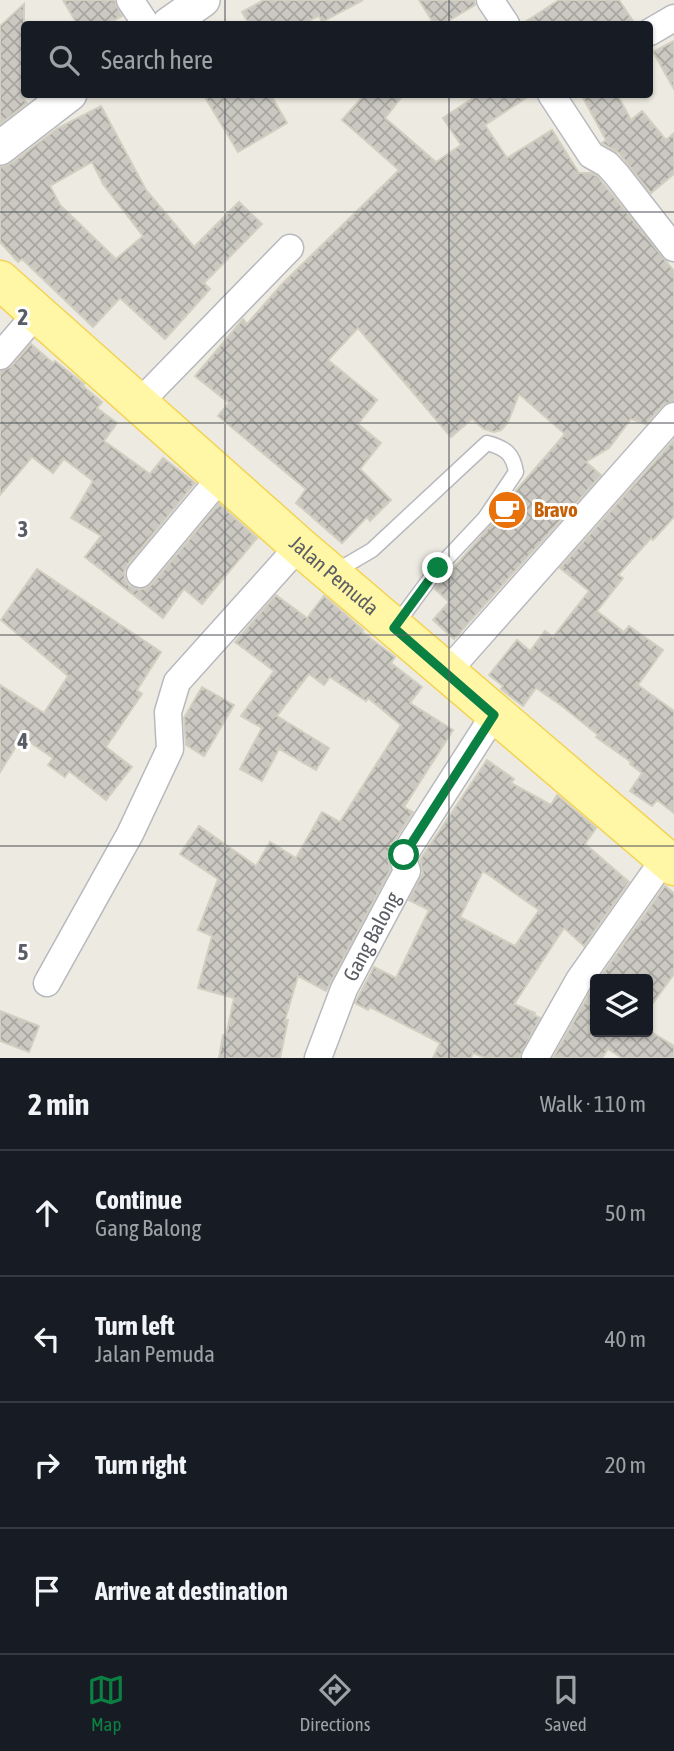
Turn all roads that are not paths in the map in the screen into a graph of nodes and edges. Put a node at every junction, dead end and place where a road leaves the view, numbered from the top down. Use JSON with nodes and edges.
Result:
{"nodes":[{"id":1,"x":130,"y":0,"type":"edge"},
{"id":2,"x":203,"y":0,"type":"edge"},
{"id":3,"x":490,"y":0,"type":"edge"},
{"id":4,"x":674,"y":18,"type":"edge"},
{"id":5,"x":144,"y":21,"type":"edge"},
{"id":6,"x":173,"y":21,"type":"edge"},
{"id":7,"x":504,"y":21,"type":"edge"},
{"id":8,"x":653,"y":30,"type":"edge"},
{"id":9,"x":65,"y":98,"type":"edge"},
{"id":10,"x":554,"y":98,"type":"edge"},
{"id":11,"x":0,"y":148,"type":"edge"},
{"id":12,"x":290,"y":248,"type":"dead end"},
{"id":13,"x":674,"y":248,"type":"edge"},
{"id":14,"x":0,"y":280,"type":"edge"},
{"id":15,"x":37,"y":313,"type":"junction"},
{"id":16,"x":0,"y":356,"type":"edge"},
{"id":17,"x":139,"y":403,"type":"junction"},
{"id":18,"x":674,"y":416,"type":"edge"},
{"id":19,"x":220,"y":477,"type":"junction"},
{"id":20,"x":299,"y":546,"type":"junction"},
{"id":21,"x":140,"y":574,"type":"dead end"},
{"id":22,"x":331,"y":574,"type":"junction"},
{"id":23,"x":394,"y":628,"type":"junction"},
{"id":24,"x":446,"y":673,"type":"junction"},
{"id":25,"x":494,"y":715,"type":"junction"},
{"id":26,"x":669,"y":862,"type":"edge"},
{"id":27,"x":47,"y":983,"type":"dead end"},
{"id":28,"x":318,"y":1058,"type":"edge"},
{"id":29,"x":535,"y":1058,"type":"edge"}],
"edges":[{"from":1,"to":5,"type":"street"},
{"from":2,"to":6,"type":"street"},
{"from":3,"to":7,"type":"street"},
{"from":4,"to":8,"type":"street"},
{"from":9,"to":11,"type":"street"},
{"from":10,"to":13,"type":"street"},
{"from":12,"to":17,"type":"street"},
{"from":14,"to":15,"type":"main road","name":"Jalan Pemuda"},
{"from":15,"to":16,"type":"street"},
{"from":15,"to":17,"type":"main road","name":"Jalan Pemuda"},
{"from":17,"to":19,"type":"main road","name":"Jalan Pemuda"},
{"from":18,"to":24,"type":"street"},
{"from":19,"to":20,"type":"main road","name":"Jalan Pemuda"},
{"from":19,"to":21,"type":"street"},
{"from":20,"to":22,"type":"main road","name":"Jalan Pemuda"},
{"from":20,"to":27,"type":"street"},
{"from":22,"to":23,"type":"main road","name":"Jalan Pemuda"},
{"from":22,"to":23,"type":"lane"},
{"from":23,"to":24,"type":"main road","name":"Jalan Pemuda"},
{"from":24,"to":25,"type":"main road","name":"Jalan Pemuda"},
{"from":25,"to":26,"type":"main road","name":"Jalan Pemuda"},
{"from":25,"to":28,"type":"street","name":"Gang Balong"},
{"from":26,"to":29,"type":"street"}]}
